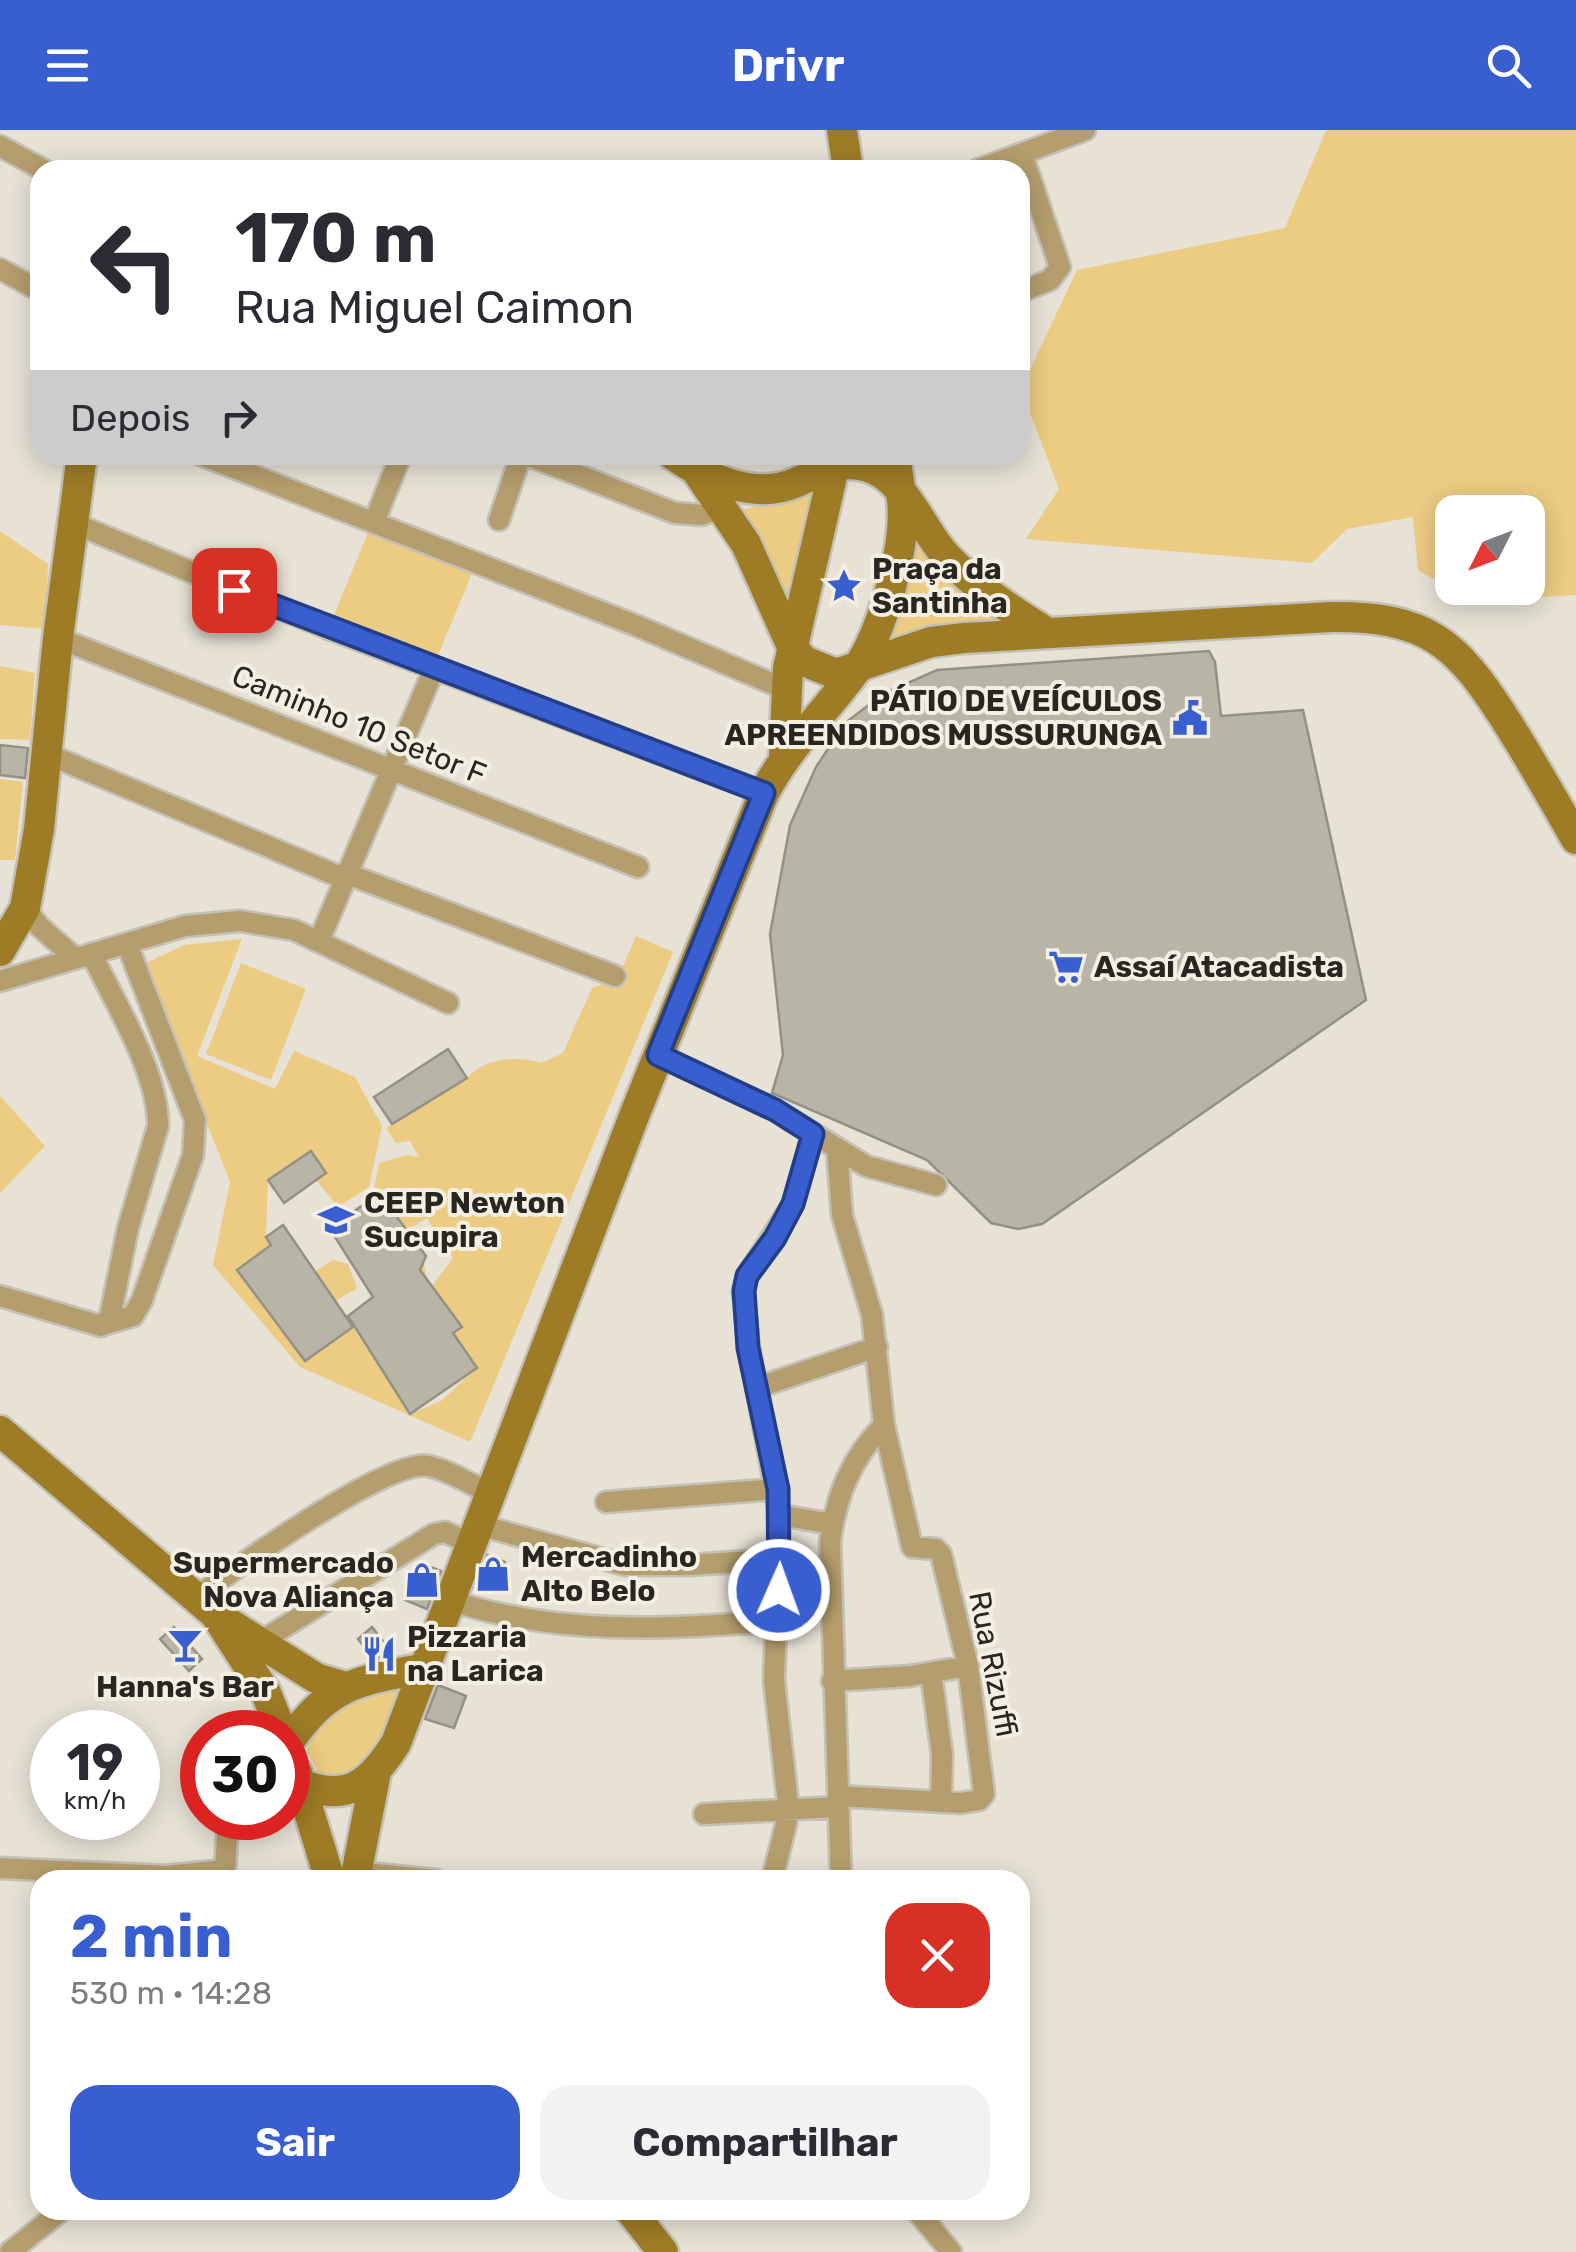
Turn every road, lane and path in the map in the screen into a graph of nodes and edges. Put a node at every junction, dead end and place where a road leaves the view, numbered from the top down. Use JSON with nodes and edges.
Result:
{"nodes":[{"id":1,"x":842,"y":130,"type":"edge"},
{"id":2,"x":1086,"y":130,"type":"edge"},
{"id":3,"x":0,"y":146,"type":"edge"},
{"id":4,"x":846,"y":160,"type":"edge"},
{"id":5,"x":30,"y":162,"type":"edge"},
{"id":6,"x":1030,"y":163,"type":"edge"},
{"id":7,"x":1030,"y":186,"type":"edge"},
{"id":8,"x":0,"y":269,"type":"edge"},
{"id":9,"x":30,"y":286,"type":"edge"},
{"id":10,"x":1030,"y":288,"type":"edge"},
{"id":11,"x":81,"y":465,"type":"edge"},
{"id":12,"x":226,"y":465,"type":"edge"},
{"id":13,"x":397,"y":465,"type":"edge"},
{"id":14,"x":520,"y":465,"type":"edge"},
{"id":15,"x":550,"y":465,"type":"edge"},
{"id":16,"x":688,"y":465,"type":"edge"},
{"id":17,"x":823,"y":465,"type":"edge"},
{"id":18,"x":835,"y":465,"type":"edge"},
{"id":19,"x":860,"y":465,"type":"edge"},
{"id":20,"x":896,"y":465,"type":"edge"},
{"id":21,"x":698,"y":472,"type":"junction"},
{"id":22,"x":899,"y":490,"type":"junction"},
{"id":23,"x":723,"y":508,"type":"junction"},
{"id":24,"x":499,"y":520,"type":"dead end"},
{"id":25,"x":374,"y":522,"type":"junction"},
{"id":26,"x":73,"y":523,"type":"junction"},
{"id":27,"x":1046,"y":632,"type":"junction"},
{"id":28,"x":58,"y":638,"type":"junction"},
{"id":29,"x":792,"y":647,"type":"junction"},
{"id":30,"x":434,"y":669,"type":"junction"},
{"id":31,"x":856,"y":669,"type":"junction"},
{"id":32,"x":785,"y":688,"type":"junction"},
{"id":33,"x":47,"y":754,"type":"junction"},
{"id":34,"x":784,"y":756,"type":"junction"},
{"id":35,"x":391,"y":770,"type":"junction"},
{"id":36,"x":764,"y":793,"type":"junction"},
{"id":37,"x":1576,"y":839,"type":"edge"},
{"id":38,"x":638,"y":867,"type":"dead end"},
{"id":39,"x":344,"y":876,"type":"junction"},
{"id":40,"x":25,"y":908,"type":"junction"},
{"id":41,"x":319,"y":941,"type":"junction"},
{"id":42,"x":127,"y":944,"type":"junction"},
{"id":43,"x":0,"y":950,"type":"edge"},
{"id":44,"x":84,"y":956,"type":"junction"},
{"id":45,"x":616,"y":976,"type":"dead end"},
{"id":46,"x":0,"y":981,"type":"edge"},
{"id":47,"x":448,"y":1003,"type":"dead end"},
{"id":48,"x":658,"y":1055,"type":"junction"},
{"id":49,"x":813,"y":1134,"type":"junction"},
{"id":50,"x":837,"y":1148,"type":"junction"},
{"id":51,"x":936,"y":1185,"type":"dead end"},
{"id":52,"x":0,"y":1296,"type":"edge"},
{"id":53,"x":106,"y":1324,"type":"junction"},
{"id":54,"x":878,"y":1347,"type":"junction"},
{"id":55,"x":756,"y":1388,"type":"junction"},
{"id":56,"x":884,"y":1425,"type":"junction"},
{"id":57,"x":0,"y":1431,"type":"edge"},
{"id":58,"x":778,"y":1489,"type":"junction"},
{"id":59,"x":491,"y":1494,"type":"junction"},
{"id":60,"x":606,"y":1502,"type":"dead end"},
{"id":61,"x":780,"y":1515,"type":"junction"},
{"id":62,"x":832,"y":1524,"type":"junction"},
{"id":63,"x":476,"y":1535,"type":"junction"},
{"id":64,"x":781,"y":1559,"type":"junction"},
{"id":65,"x":450,"y":1600,"type":"junction"},
{"id":66,"x":206,"y":1606,"type":"junction"},
{"id":67,"x":776,"y":1622,"type":"junction"},
{"id":68,"x":258,"y":1643,"type":"junction"},
{"id":69,"x":968,"y":1666,"type":"junction"},
{"id":70,"x":422,"y":1669,"type":"junction"},
{"id":71,"x":931,"y":1674,"type":"junction"},
{"id":72,"x":832,"y":1680,"type":"junction"},
{"id":73,"x":346,"y":1687,"type":"junction"},
{"id":74,"x":273,"y":1710,"type":"edge"},
{"id":75,"x":310,"y":1716,"type":"edge"},
{"id":76,"x":376,"y":1772,"type":"junction"},
{"id":77,"x":310,"y":1787,"type":"edge"},
{"id":78,"x":941,"y":1800,"type":"junction"},
{"id":79,"x":838,"y":1801,"type":"junction"},
{"id":80,"x":310,"y":1802,"type":"edge"},
{"id":81,"x":789,"y":1812,"type":"junction"},
{"id":82,"x":704,"y":1814,"type":"dead end"},
{"id":83,"x":227,"y":1840,"type":"edge"},
{"id":84,"x":0,"y":1868,"type":"edge"},
{"id":85,"x":42,"y":1870,"type":"edge"},
{"id":86,"x":225,"y":1870,"type":"edge"},
{"id":87,"x":344,"y":1870,"type":"edge"},
{"id":88,"x":349,"y":1870,"type":"edge"},
{"id":89,"x":774,"y":1870,"type":"edge"},
{"id":90,"x":841,"y":1870,"type":"edge"},
{"id":91,"x":50,"y":2220,"type":"edge"},
{"id":92,"x":638,"y":2220,"type":"edge"},
{"id":93,"x":924,"y":2220,"type":"edge"},
{"id":94,"x":10,"y":2252,"type":"edge"},
{"id":95,"x":663,"y":2252,"type":"edge"},
{"id":96,"x":951,"y":2252,"type":"edge"}],
"edges":[{"from":1,"to":4,"type":"main road"},
{"from":2,"to":6,"type":"street"},
{"from":3,"to":5,"type":"street"},
{"from":7,"to":10,"type":"street"},
{"from":8,"to":9,"type":"street"},
{"from":11,"to":26,"type":"main road"},
{"from":12,"to":25,"type":"street"},
{"from":13,"to":25,"type":"street"},
{"from":14,"to":24,"type":"street"},
{"from":15,"to":23,"type":"street"},
{"from":16,"to":21,"type":"main road"},
{"from":17,"to":21,"type":"main road"},
{"from":18,"to":29,"type":"main road"},
{"from":19,"to":22,"type":"main road"},
{"from":20,"to":22,"type":"main road"},
{"from":21,"to":23,"type":"main road"},
{"from":22,"to":27,"type":"main road"},
{"from":22,"to":31,"type":"main road"},
{"from":23,"to":29,"type":"main road"},
{"from":25,"to":32,"type":"street"},
{"from":26,"to":28,"type":"main road"},
{"from":26,"to":30,"type":"street"},
{"from":27,"to":31,"type":"main road"},
{"from":27,"to":37,"type":"main road"},
{"from":28,"to":33,"type":"main road"},
{"from":28,"to":35,"type":"street","name":"Caminho 10 Setor F"},
{"from":29,"to":31,"type":"main road"},
{"from":29,"to":32,"type":"main road"},
{"from":30,"to":35,"type":"street"},
{"from":30,"to":36,"type":"street"},
{"from":31,"to":34,"type":"main road"},
{"from":32,"to":34,"type":"main road"},
{"from":33,"to":39,"type":"street"},
{"from":33,"to":40,"type":"main road"},
{"from":34,"to":36,"type":"main road"},
{"from":35,"to":38,"type":"street","name":"Caminho 10 Setor F"},
{"from":35,"to":39,"type":"street"},
{"from":36,"to":48,"type":"main road"},
{"from":39,"to":41,"type":"street"},
{"from":39,"to":45,"type":"street"},
{"from":40,"to":43,"type":"main road"},
{"from":40,"to":44,"type":"street"},
{"from":41,"to":42,"type":"street"},
{"from":41,"to":47,"type":"street"},
{"from":42,"to":44,"type":"street"},
{"from":42,"to":53,"type":"street"},
{"from":44,"to":46,"type":"street"},
{"from":44,"to":53,"type":"street"},
{"from":48,"to":49,"type":"street"},
{"from":48,"to":59,"type":"main road"},
{"from":49,"to":50,"type":"street"},
{"from":49,"to":55,"type":"street"},
{"from":50,"to":51,"type":"street"},
{"from":50,"to":54,"type":"street"},
{"from":52,"to":53,"type":"street"},
{"from":54,"to":55,"type":"street"},
{"from":54,"to":56,"type":"street"},
{"from":55,"to":58,"type":"street"},
{"from":56,"to":62,"type":"street"},
{"from":56,"to":69,"type":"street","name":"Rua Rizuffi"},
{"from":57,"to":66,"type":"main road"},
{"from":58,"to":60,"type":"street"},
{"from":58,"to":61,"type":"street"},
{"from":59,"to":63,"type":"main road"},
{"from":59,"to":66,"type":"street"},
{"from":61,"to":62,"type":"street"},
{"from":61,"to":64,"type":"street"},
{"from":62,"to":72,"type":"street"},
{"from":63,"to":64,"type":"street"},
{"from":63,"to":65,"type":"main road"},
{"from":63,"to":68,"type":"street"},
{"from":64,"to":67,"type":"street"},
{"from":65,"to":67,"type":"street"},
{"from":65,"to":70,"type":"main road"},
{"from":66,"to":68,"type":"main road"},
{"from":66,"to":74,"type":"main road"},
{"from":67,"to":81,"type":"street"},
{"from":68,"to":73,"type":"main road"},
{"from":69,"to":71,"type":"street"},
{"from":69,"to":78,"type":"street","name":"Rua Rizuffi"},
{"from":70,"to":73,"type":"main road"},
{"from":70,"to":76,"type":"main road"},
{"from":71,"to":72,"type":"street"},
{"from":71,"to":78,"type":"street"},
{"from":72,"to":79,"type":"street"},
{"from":73,"to":75,"type":"main road"},
{"from":76,"to":77,"type":"main road"},
{"from":76,"to":88,"type":"main road"},
{"from":78,"to":79,"type":"street","name":"Rua Rizuffi"},
{"from":79,"to":81,"type":"street","name":"Rua Rizuffi"},
{"from":79,"to":90,"type":"street"},
{"from":80,"to":87,"type":"main road"},
{"from":81,"to":82,"type":"street","name":"Rua Rizuffi"},
{"from":81,"to":89,"type":"street"},
{"from":83,"to":86,"type":"street"},
{"from":84,"to":85,"type":"street"},
{"from":91,"to":94,"type":"street"},
{"from":92,"to":95,"type":"main road"},
{"from":93,"to":96,"type":"street"}]}
